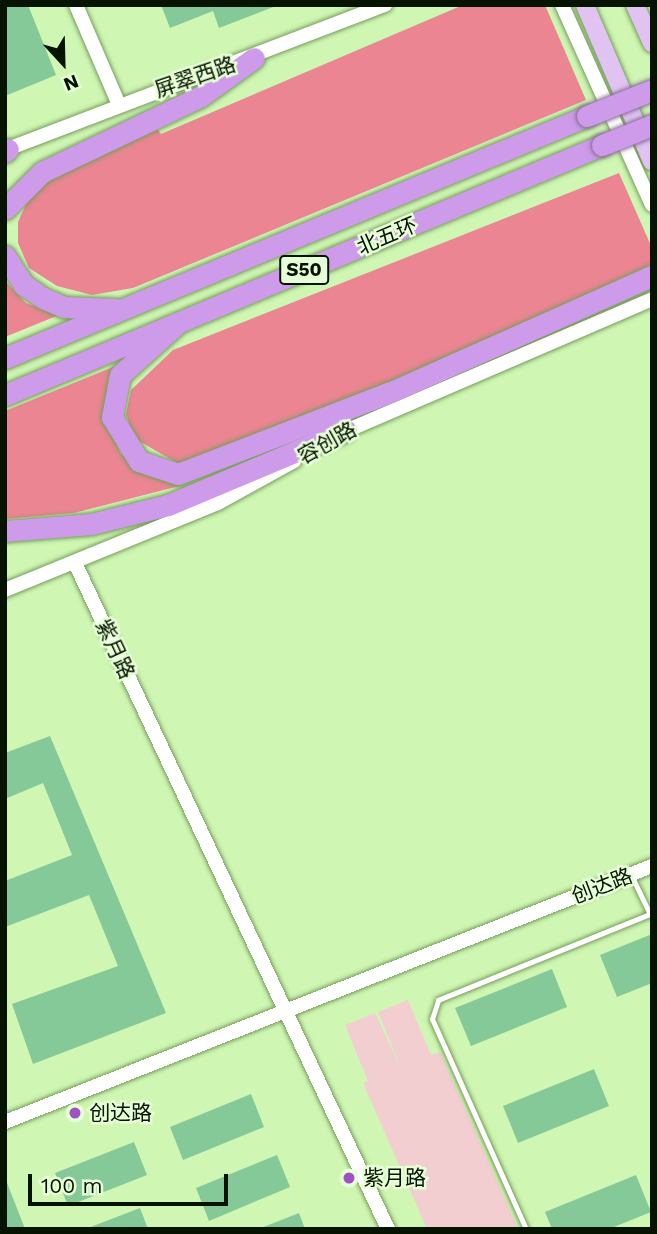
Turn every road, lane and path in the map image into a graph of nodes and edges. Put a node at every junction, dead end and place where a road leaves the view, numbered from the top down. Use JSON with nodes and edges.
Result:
{"nodes":[{"id":1,"x":76,"y":5,"type":"edge"},
{"id":2,"x":385,"y":5,"type":"edge"},
{"id":3,"x":562,"y":5,"type":"edge"},
{"id":4,"x":585,"y":5,"type":"edge"},
{"id":5,"x":635,"y":5,"type":"edge"},
{"id":6,"x":652,"y":43,"type":"edge"},
{"id":7,"x":254,"y":58,"type":"junction"},
{"id":8,"x":652,"y":90,"type":"edge"},
{"id":9,"x":119,"y":105,"type":"junction"},
{"id":10,"x":652,"y":125,"type":"edge"},
{"id":11,"x":6,"y":151,"type":"edge"},
{"id":12,"x":652,"y":161,"type":"edge"},
{"id":13,"x":652,"y":205,"type":"edge"},
{"id":14,"x":5,"y":209,"type":"edge"},
{"id":15,"x":5,"y":256,"type":"edge"},
{"id":16,"x":652,"y":276,"type":"edge"},
{"id":17,"x":652,"y":299,"type":"edge"},
{"id":18,"x":121,"y":309,"type":"junction"},
{"id":19,"x":177,"y":324,"type":"junction"},
{"id":20,"x":5,"y":358,"type":"edge"},
{"id":21,"x":5,"y":395,"type":"edge"},
{"id":22,"x":346,"y":430,"type":"junction"},
{"id":23,"x":5,"y":531,"type":"edge"},
{"id":24,"x":75,"y":563,"type":"junction"},
{"id":25,"x":5,"y":590,"type":"edge"},
{"id":26,"x":652,"y":866,"type":"edge"},
{"id":27,"x":631,"y":874,"type":"junction"},
{"id":28,"x":651,"y":914,"type":"edge"},
{"id":29,"x":283,"y":1010,"type":"junction"},
{"id":30,"x":5,"y":1122,"type":"edge"},
{"id":31,"x":388,"y":1229,"type":"edge"},
{"id":32,"x":526,"y":1229,"type":"edge"}],
"edges":[{"from":1,"to":9,"type":"street"},
{"from":2,"to":7,"type":"street","name":"屏翠西路"},
{"from":3,"to":13,"type":"street"},
{"from":4,"to":12,"type":"main road"},
{"from":5,"to":6,"type":"main road"},
{"from":7,"to":9,"type":"street","name":"屏翠西路"},
{"from":7,"to":14,"type":"highway"},
{"from":8,"to":18,"type":"highway","name":"北五环","number":"S50","bridge":true},
{"from":9,"to":11,"type":"street","name":"屏翠西路"},
{"from":10,"to":19,"type":"highway","name":"北五环","number":"S50","bridge":true},
{"from":15,"to":18,"type":"highway"},
{"from":16,"to":19,"type":"highway"},
{"from":17,"to":22,"type":"street","name":"容创路"},
{"from":18,"to":20,"type":"highway","name":"北五环","number":"S50"},
{"from":19,"to":21,"type":"highway","name":"北五环","number":"S50"},
{"from":22,"to":23,"type":"highway"},
{"from":22,"to":24,"type":"street","name":"容创路"},
{"from":24,"to":25,"type":"street","name":"容创路"},
{"from":24,"to":29,"type":"street","name":"紫月路"},
{"from":26,"to":27,"type":"street","name":"创达路"},
{"from":27,"to":28,"type":"lane"},
{"from":27,"to":29,"type":"street","name":"创达路"},
{"from":28,"to":32,"type":"lane"},
{"from":29,"to":30,"type":"street","name":"创达路"},
{"from":29,"to":31,"type":"street","name":"紫月路"}]}
